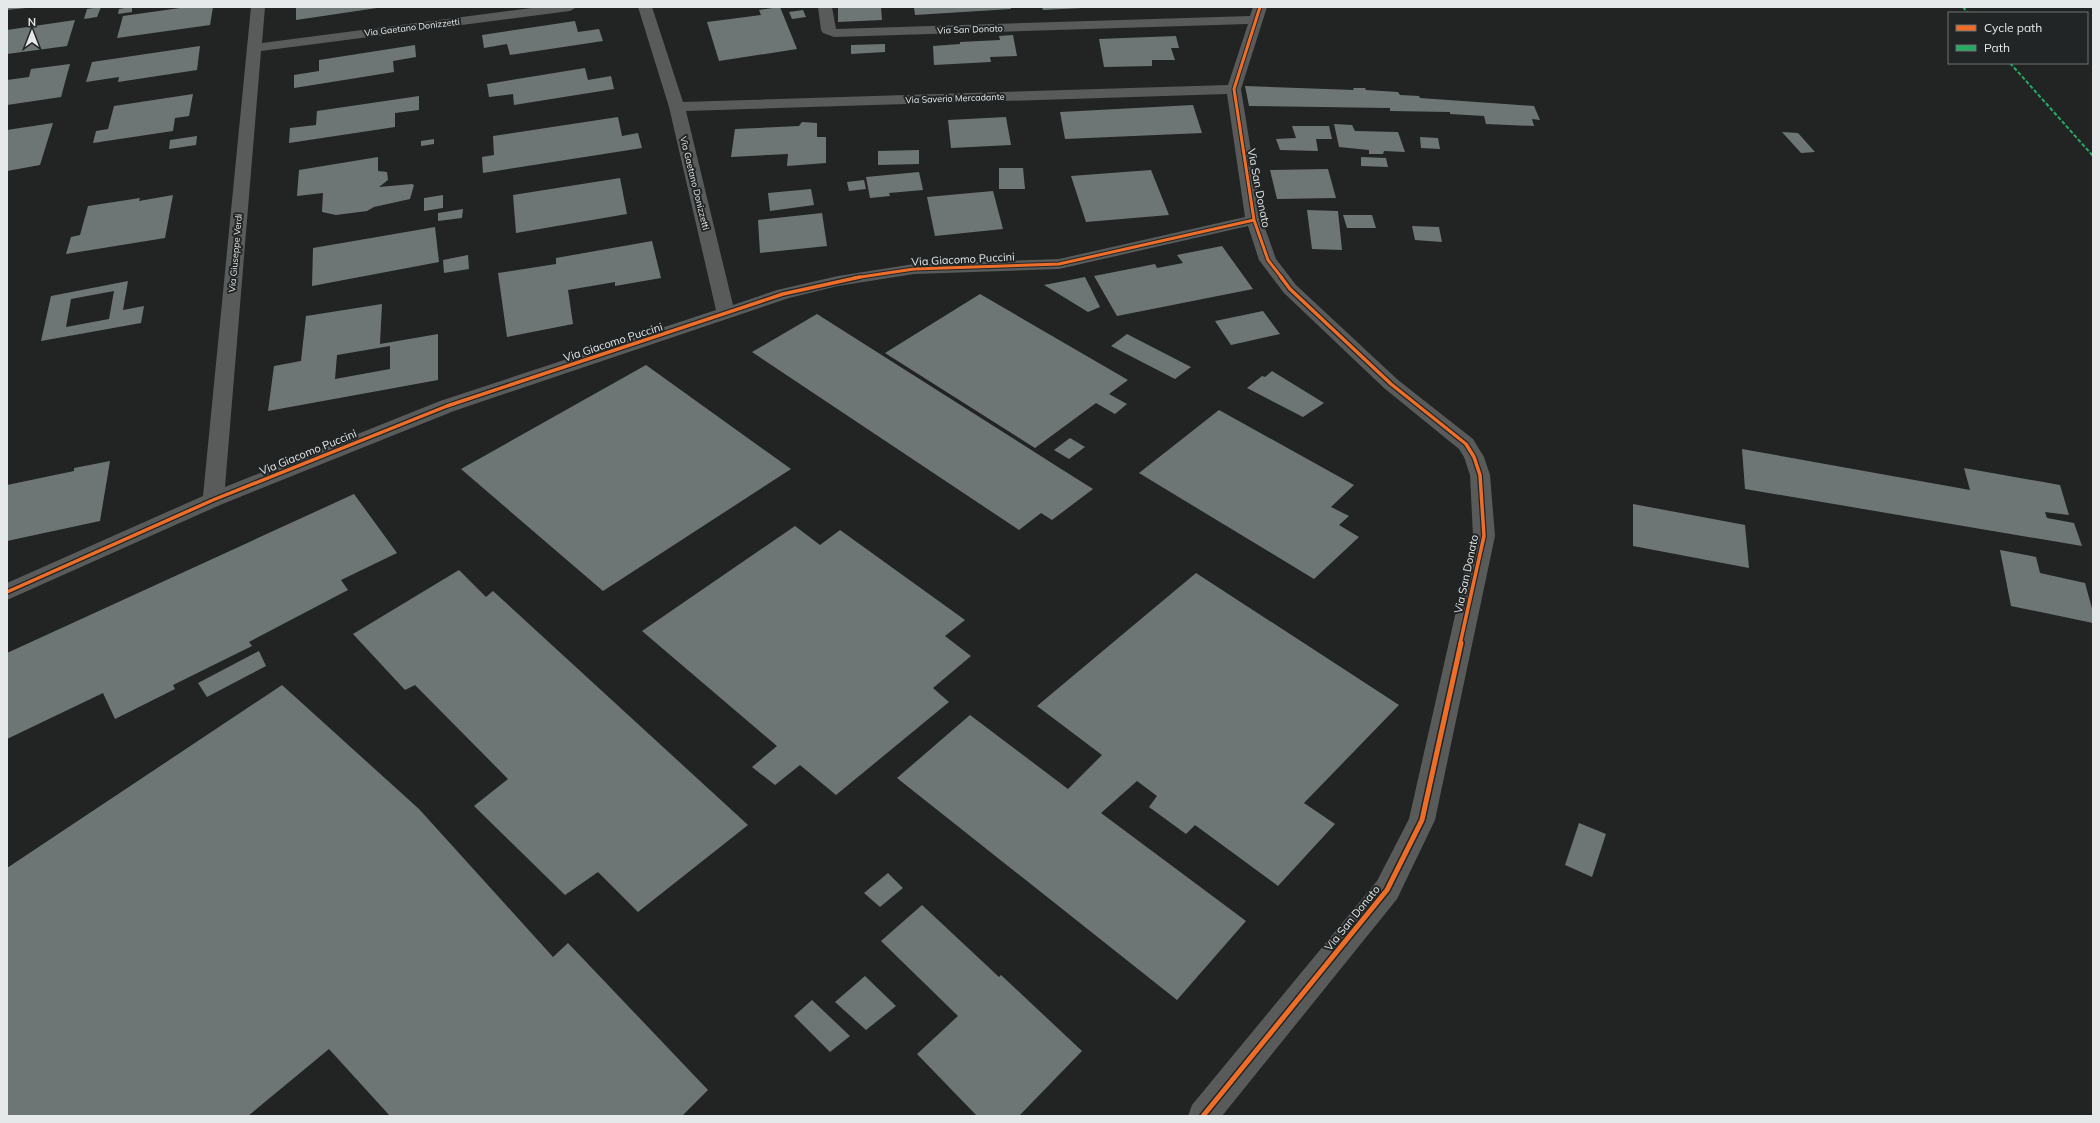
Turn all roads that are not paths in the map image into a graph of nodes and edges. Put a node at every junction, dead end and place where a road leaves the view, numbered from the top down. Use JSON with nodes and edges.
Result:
{"nodes":[{"id":1,"x":258,"y":7,"type":"edge"},
{"id":2,"x":570,"y":7,"type":"edge"},
{"id":3,"x":645,"y":7,"type":"edge"},
{"id":4,"x":824,"y":7,"type":"edge"},
{"id":5,"x":1258,"y":14,"type":"edge"},
{"id":6,"x":255,"y":48,"type":"junction"},
{"id":7,"x":1234,"y":89,"type":"junction"},
{"id":8,"x":677,"y":107,"type":"junction"},
{"id":9,"x":1254,"y":220,"type":"junction"},
{"id":10,"x":726,"y":314,"type":"junction"},
{"id":11,"x":213,"y":500,"type":"junction"},
{"id":12,"x":7,"y":592,"type":"edge"},
{"id":13,"x":1203,"y":1116,"type":"edge"}],
"edges":[{"from":1,"to":6,"type":"street","name":"Via Giuseppe Verdi"},
{"from":2,"to":6,"type":"street","name":"Via Gaetano Donizzetti"},
{"from":3,"to":8,"type":"street","name":"Via Gaetano Donizzetti"},
{"from":4,"to":5,"type":"street","name":"Via San Donato"},
{"from":5,"to":7,"type":"street","name":"Via San Donato"},
{"from":6,"to":11,"type":"street","name":"Via Giuseppe Verdi"},
{"from":7,"to":8,"type":"street","name":"Via Saverio Mercadante"},
{"from":7,"to":9,"type":"street","name":"Via San Donato"},
{"from":8,"to":10,"type":"street","name":"Via Gaetano Donizzetti"},
{"from":9,"to":10,"type":"street","name":"Via Giacomo Puccini"},
{"from":9,"to":13,"type":"street","name":"Via San Donato"},
{"from":10,"to":11,"type":"street","name":"Via Giacomo Puccini"},
{"from":11,"to":12,"type":"street","name":"Via Giacomo Puccini"}]}
